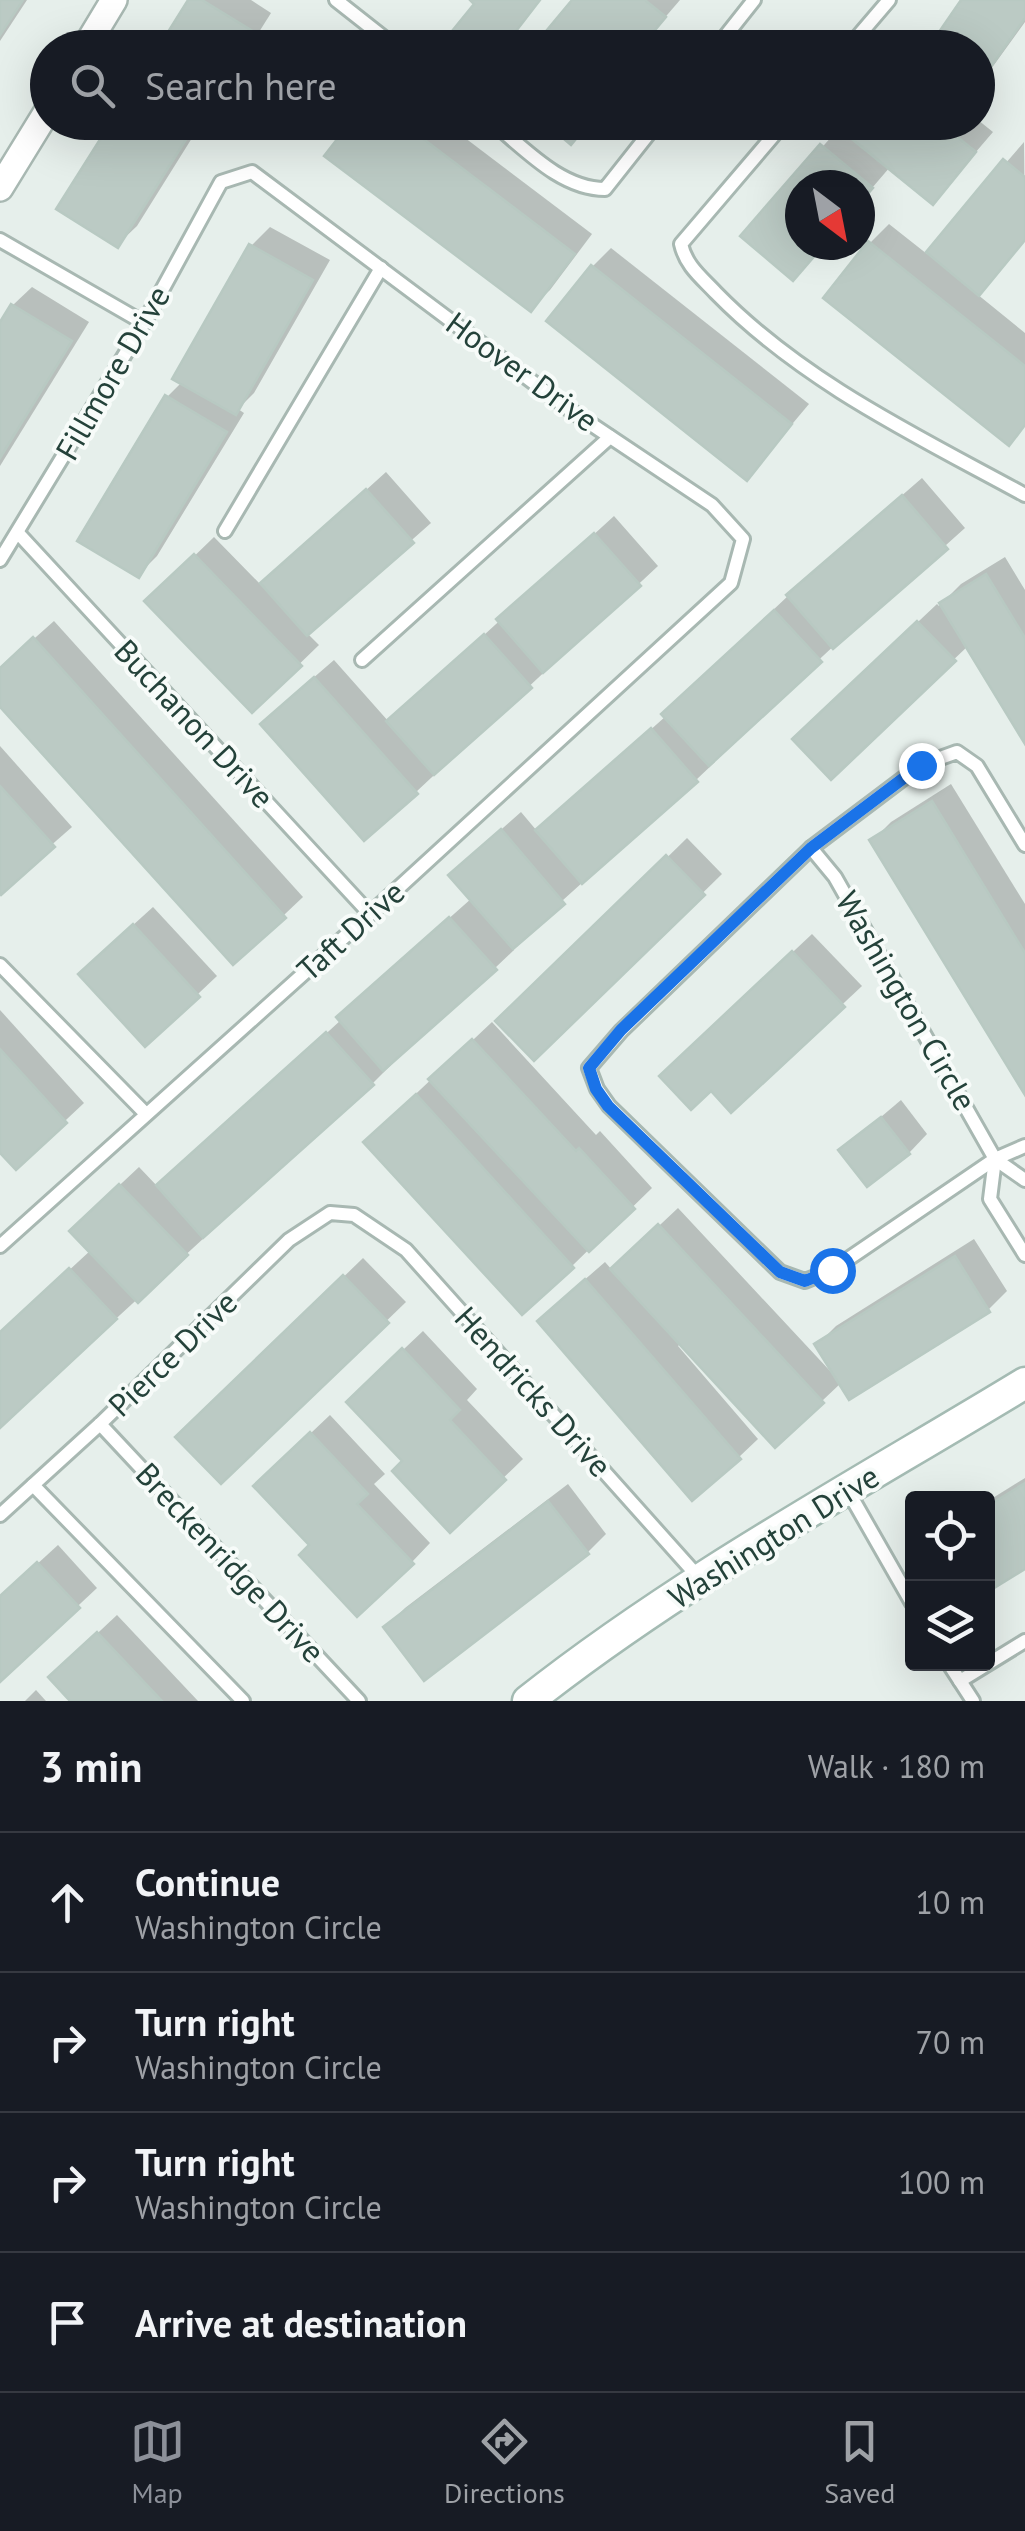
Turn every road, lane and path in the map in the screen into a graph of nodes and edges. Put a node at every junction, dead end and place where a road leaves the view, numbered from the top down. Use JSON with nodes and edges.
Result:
{"nodes":[{"id":1,"x":114,"y":0,"type":"edge"},
{"id":2,"x":336,"y":0,"type":"edge"},
{"id":3,"x":754,"y":0,"type":"edge"},
{"id":4,"x":889,"y":0,"type":"edge"},
{"id":5,"x":96,"y":30,"type":"edge"},
{"id":6,"x":374,"y":30,"type":"edge"},
{"id":7,"x":730,"y":30,"type":"edge"},
{"id":8,"x":863,"y":30,"type":"edge"},
{"id":9,"x":30,"y":139,"type":"edge"},
{"id":10,"x":515,"y":140,"type":"edge"},
{"id":11,"x":644,"y":140,"type":"edge"},
{"id":12,"x":769,"y":140,"type":"edge"},
{"id":13,"x":221,"y":182,"type":"joint"},
{"id":14,"x":0,"y":188,"type":"edge"},
{"id":15,"x":0,"y":240,"type":"edge"},
{"id":16,"x":381,"y":268,"type":"junction"},
{"id":17,"x":144,"y":323,"type":"junction"},
{"id":18,"x":610,"y":437,"type":"junction"},
{"id":19,"x":1025,"y":494,"type":"edge"},
{"id":20,"x":225,"y":531,"type":"dead end"},
{"id":21,"x":18,"y":534,"type":"junction"},
{"id":22,"x":0,"y":560,"type":"edge"},
{"id":23,"x":698,"y":612,"type":"joint"},
{"id":24,"x":362,"y":660,"type":"dead end"},
{"id":25,"x":1025,"y":845,"type":"edge"},
{"id":26,"x":811,"y":848,"type":"junction"},
{"id":27,"x":370,"y":914,"type":"junction"},
{"id":28,"x":0,"y":966,"type":"edge"},
{"id":29,"x":146,"y":1114,"type":"junction"},
{"id":30,"x":1025,"y":1146,"type":"edge"},
{"id":31,"x":995,"y":1159,"type":"junction"},
{"id":32,"x":1025,"y":1180,"type":"edge"},
{"id":33,"x":354,"y":1215,"type":"joint"},
{"id":34,"x":2,"y":1241,"type":"edge"},
{"id":35,"x":1025,"y":1254,"type":"edge"},
{"id":36,"x":1025,"y":1383,"type":"edge"},
{"id":37,"x":100,"y":1424,"type":"junction"},
{"id":38,"x":32,"y":1485,"type":"junction"},
{"id":39,"x":848,"y":1491,"type":"junction"},
{"id":40,"x":0,"y":1515,"type":"edge"},
{"id":41,"x":701,"y":1580,"type":"junction"},
{"id":42,"x":905,"y":1591,"type":"edge"},
{"id":43,"x":1025,"y":1641,"type":"edge"},
{"id":44,"x":954,"y":1671,"type":"edge"},
{"id":45,"x":960,"y":1681,"type":"junction"},
{"id":46,"x":243,"y":1701,"type":"edge"},
{"id":47,"x":359,"y":1701,"type":"edge"},
{"id":48,"x":528,"y":1701,"type":"edge"},
{"id":49,"x":973,"y":1701,"type":"edge"}],
"edges":[{"from":1,"to":5,"type":"street"},
{"from":2,"to":6,"type":"lane"},
{"from":3,"to":7,"type":"lane"},
{"from":4,"to":8,"type":"lane"},
{"from":9,"to":14,"type":"street"},
{"from":10,"to":11,"type":"lane"},
{"from":12,"to":19,"type":"lane"},
{"from":13,"to":16,"type":"lane","name":"Hoover Drive"},
{"from":13,"to":17,"type":"lane","name":"Fillmore Drive"},
{"from":15,"to":17,"type":"lane"},
{"from":16,"to":18,"type":"lane","name":"Hoover Drive"},
{"from":16,"to":20,"type":"lane"},
{"from":17,"to":21,"type":"lane","name":"Fillmore Drive"},
{"from":18,"to":23,"type":"lane","name":"Hoover Drive"},
{"from":18,"to":24,"type":"lane"},
{"from":21,"to":22,"type":"lane","name":"Fillmore Drive"},
{"from":21,"to":27,"type":"lane","name":"Buchanon Drive"},
{"from":23,"to":27,"type":"lane","name":"Taft Drive"},
{"from":25,"to":26,"type":"lane"},
{"from":26,"to":31,"type":"lane","name":"Washington Circle"},
{"from":26,"to":31,"type":"lane"},
{"from":27,"to":29,"type":"lane","name":"Taft Drive"},
{"from":28,"to":29,"type":"lane"},
{"from":29,"to":34,"type":"lane","name":"Taft Drive"},
{"from":30,"to":31,"type":"lane"},
{"from":31,"to":32,"type":"lane","name":"Washington Circle"},
{"from":31,"to":35,"type":"lane","name":"Washington Circle"},
{"from":33,"to":37,"type":"lane","name":"Pierce Drive"},
{"from":33,"to":41,"type":"lane","name":"Hendricks Drive"},
{"from":36,"to":39,"type":"street","name":"Washington Drive"},
{"from":37,"to":38,"type":"lane","name":"Pierce Drive"},
{"from":37,"to":47,"type":"lane","name":"Breckenridge Drive"},
{"from":38,"to":40,"type":"lane","name":"Pierce Drive"},
{"from":38,"to":46,"type":"lane"},
{"from":39,"to":41,"type":"street","name":"Washington Drive"},
{"from":39,"to":42,"type":"lane"},
{"from":41,"to":48,"type":"street","name":"Washington Drive"},
{"from":43,"to":45,"type":"lane"},
{"from":44,"to":45,"type":"lane"},
{"from":45,"to":49,"type":"lane"}]}
